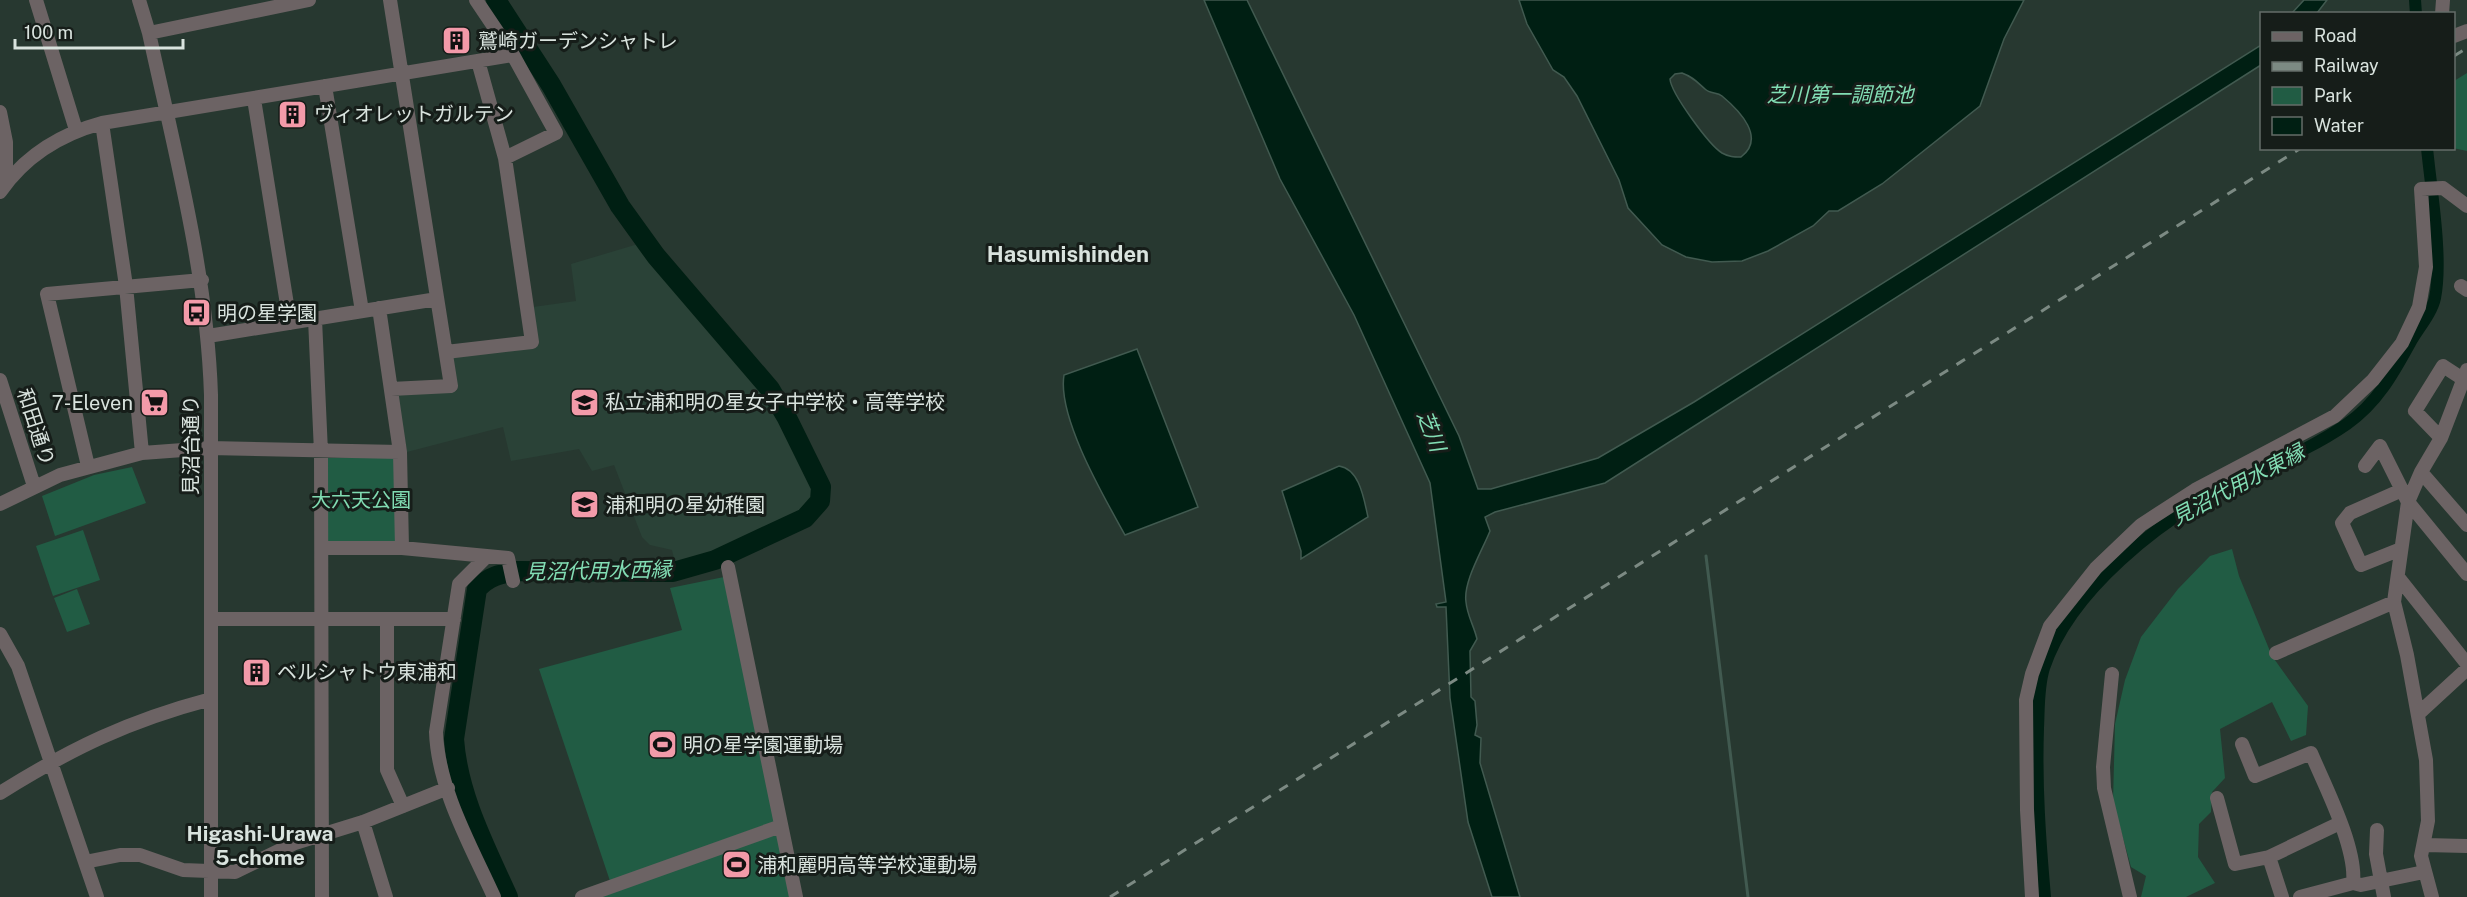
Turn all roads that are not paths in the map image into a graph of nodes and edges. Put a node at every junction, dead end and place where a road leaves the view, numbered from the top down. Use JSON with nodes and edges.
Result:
{"nodes":[{"id":1,"x":36,"y":0,"type":"edge"},
{"id":2,"x":139,"y":0,"type":"edge"},
{"id":3,"x":237,"y":0,"type":"edge"},
{"id":4,"x":309,"y":0,"type":"edge"},
{"id":5,"x":390,"y":0,"type":"edge"},
{"id":6,"x":476,"y":0,"type":"edge"},
{"id":7,"x":240,"y":14,"type":"junction"},
{"id":8,"x":149,"y":33,"type":"junction"},
{"id":9,"x":513,"y":55,"type":"junction"},
{"id":10,"x":478,"y":61,"type":"junction"},
{"id":11,"x":401,"y":73,"type":"junction"},
{"id":12,"x":325,"y":86,"type":"junction"},
{"id":13,"x":254,"y":99,"type":"junction"},
{"id":14,"x":0,"y":112,"type":"edge"},
{"id":15,"x":166,"y":113,"type":"junction"},
{"id":16,"x":102,"y":123,"type":"junction"},
{"id":17,"x":76,"y":130,"type":"junction"},
{"id":18,"x":505,"y":158,"type":"junction"},
{"id":19,"x":3,"y":188,"type":"edge"},
{"id":20,"x":2467,"y":207,"type":"edge"},
{"id":21,"x":202,"y":280,"type":"junction"},
{"id":22,"x":126,"y":286,"type":"junction"},
{"id":23,"x":437,"y":299,"type":"junction"},
{"id":24,"x":379,"y":308,"type":"junction"},
{"id":25,"x":362,"y":311,"type":"junction"},
{"id":26,"x":315,"y":319,"type":"junction"},
{"id":27,"x":290,"y":323,"type":"junction"},
{"id":28,"x":208,"y":336,"type":"junction"},
{"id":29,"x":446,"y":352,"type":"junction"},
{"id":30,"x":2465,"y":374,"type":"edge"},
{"id":31,"x":0,"y":380,"type":"edge"},
{"id":32,"x":391,"y":389,"type":"junction"},
{"id":33,"x":2441,"y":438,"type":"junction"},
{"id":34,"x":210,"y":448,"type":"junction"},
{"id":35,"x":321,"y":452,"type":"junction"},
{"id":36,"x":400,"y":452,"type":"junction"},
{"id":37,"x":142,"y":453,"type":"junction"},
{"id":38,"x":88,"y":466,"type":"junction"},
{"id":39,"x":2365,"y":466,"type":"dead end"},
{"id":40,"x":2421,"y":472,"type":"junction"},
{"id":41,"x":34,"y":486,"type":"junction"},
{"id":42,"x":2405,"y":496,"type":"junction"},
{"id":43,"x":0,"y":504,"type":"edge"},
{"id":44,"x":2467,"y":525,"type":"edge"},
{"id":45,"x":322,"y":548,"type":"junction"},
{"id":46,"x":402,"y":548,"type":"junction"},
{"id":47,"x":2401,"y":549,"type":"junction"},
{"id":48,"x":486,"y":556,"type":"junction"},
{"id":49,"x":728,"y":567,"type":"dead end"},
{"id":50,"x":2467,"y":574,"type":"edge"},
{"id":51,"x":2398,"y":577,"type":"junction"},
{"id":52,"x":513,"y":581,"type":"dead end"},
{"id":53,"x":2394,"y":602,"type":"junction"},
{"id":54,"x":454,"y":619,"type":"junction"},
{"id":55,"x":211,"y":620,"type":"junction"},
{"id":56,"x":322,"y":620,"type":"junction"},
{"id":57,"x":387,"y":620,"type":"junction"},
{"id":58,"x":0,"y":633,"type":"edge"},
{"id":59,"x":2276,"y":653,"type":"dead end"},
{"id":60,"x":2467,"y":664,"type":"edge"},
{"id":61,"x":2467,"y":669,"type":"edge"},
{"id":62,"x":2112,"y":675,"type":"dead end"},
{"id":63,"x":211,"y":699,"type":"junction"},
{"id":64,"x":2418,"y":714,"type":"junction"},
{"id":65,"x":2242,"y":744,"type":"dead end"},
{"id":66,"x":52,"y":761,"type":"junction"},
{"id":67,"x":448,"y":788,"type":"junction"},
{"id":68,"x":0,"y":793,"type":"edge"},
{"id":69,"x":2217,"y":798,"type":"dead end"},
{"id":70,"x":403,"y":806,"type":"junction"},
{"id":71,"x":363,"y":822,"type":"junction"},
{"id":72,"x":2340,"y":823,"type":"junction"},
{"id":73,"x":781,"y":826,"type":"junction"},
{"id":74,"x":2377,"y":830,"type":"dead end"},
{"id":75,"x":322,"y":837,"type":"junction"},
{"id":76,"x":2425,"y":845,"type":"junction"},
{"id":77,"x":2467,"y":846,"type":"edge"},
{"id":78,"x":2269,"y":857,"type":"junction"},
{"id":79,"x":85,"y":862,"type":"junction"},
{"id":80,"x":2424,"y":872,"type":"junction"},
{"id":81,"x":211,"y":873,"type":"junction"},
{"id":82,"x":2381,"y":881,"type":"junction"},
{"id":83,"x":2353,"y":883,"type":"junction"},
{"id":84,"x":2332,"y":892,"type":"edge"},
{"id":85,"x":97,"y":897,"type":"edge"},
{"id":86,"x":211,"y":897,"type":"edge"},
{"id":87,"x":322,"y":897,"type":"edge"},
{"id":88,"x":386,"y":897,"type":"edge"},
{"id":89,"x":493,"y":897,"type":"edge"},
{"id":90,"x":582,"y":897,"type":"edge"},
{"id":91,"x":796,"y":897,"type":"edge"},
{"id":92,"x":2032,"y":897,"type":"edge"},
{"id":93,"x":2130,"y":897,"type":"edge"},
{"id":94,"x":2282,"y":897,"type":"edge"},
{"id":95,"x":2300,"y":897,"type":"edge"},
{"id":96,"x":2384,"y":897,"type":"edge"},
{"id":97,"x":2432,"y":897,"type":"edge"}],
"edges":[{"from":1,"to":17,"type":"street"},
{"from":2,"to":8,"type":"street","name":"見沼台通り"},
{"from":3,"to":7,"type":"street"},
{"from":4,"to":7,"type":"street"},
{"from":5,"to":11,"type":"street"},
{"from":6,"to":9,"type":"street"},
{"from":7,"to":8,"type":"street"},
{"from":8,"to":15,"type":"street","name":"見沼台通り"},
{"from":9,"to":10,"type":"street"},
{"from":9,"to":18,"type":"street"},
{"from":10,"to":11,"type":"street"},
{"from":10,"to":18,"type":"street"},
{"from":11,"to":12,"type":"street"},
{"from":11,"to":23,"type":"street"},
{"from":12,"to":13,"type":"street"},
{"from":12,"to":25,"type":"street"},
{"from":13,"to":15,"type":"street"},
{"from":13,"to":27,"type":"street"},
{"from":14,"to":19,"type":"street"},
{"from":15,"to":16,"type":"street"},
{"from":15,"to":21,"type":"street","name":"見沼台通り"},
{"from":16,"to":17,"type":"street"},
{"from":16,"to":22,"type":"street"},
{"from":17,"to":19,"type":"street"},
{"from":18,"to":29,"type":"street"},
{"from":20,"to":92,"type":"street"},
{"from":21,"to":22,"type":"street"},
{"from":21,"to":28,"type":"street","name":"見沼台通り"},
{"from":22,"to":37,"type":"street"},
{"from":22,"to":38,"type":"street"},
{"from":23,"to":24,"type":"street"},
{"from":23,"to":29,"type":"street"},
{"from":24,"to":25,"type":"street"},
{"from":24,"to":32,"type":"street"},
{"from":25,"to":26,"type":"street"},
{"from":26,"to":27,"type":"street"},
{"from":26,"to":35,"type":"street"},
{"from":27,"to":28,"type":"street"},
{"from":28,"to":34,"type":"street","name":"見沼台通り"},
{"from":29,"to":32,"type":"street"},
{"from":30,"to":33,"type":"street"},
{"from":30,"to":33,"type":"street"},
{"from":31,"to":41,"type":"street","name":"和田通り"},
{"from":32,"to":36,"type":"street"},
{"from":33,"to":40,"type":"street"},
{"from":34,"to":35,"type":"street"},
{"from":34,"to":37,"type":"street"},
{"from":34,"to":55,"type":"street","name":"見沼台通り"},
{"from":35,"to":36,"type":"street"},
{"from":35,"to":45,"type":"street"},
{"from":36,"to":46,"type":"street"},
{"from":37,"to":38,"type":"street"},
{"from":38,"to":41,"type":"street"},
{"from":39,"to":42,"type":"street"},
{"from":40,"to":42,"type":"street"},
{"from":40,"to":44,"type":"street"},
{"from":41,"to":43,"type":"street"},
{"from":42,"to":47,"type":"street"},
{"from":42,"to":47,"type":"street"},
{"from":42,"to":50,"type":"street"},
{"from":45,"to":46,"type":"street"},
{"from":45,"to":56,"type":"street"},
{"from":46,"to":48,"type":"street"},
{"from":47,"to":51,"type":"street"},
{"from":48,"to":52,"type":"street"},
{"from":48,"to":54,"type":"street"},
{"from":49,"to":73,"type":"street"},
{"from":51,"to":53,"type":"street"},
{"from":51,"to":60,"type":"street"},
{"from":53,"to":59,"type":"street"},
{"from":53,"to":64,"type":"street"},
{"from":54,"to":57,"type":"street"},
{"from":54,"to":67,"type":"street"},
{"from":55,"to":56,"type":"street"},
{"from":55,"to":63,"type":"street","name":"見沼台通り"},
{"from":56,"to":57,"type":"street"},
{"from":56,"to":75,"type":"street"},
{"from":57,"to":70,"type":"street"},
{"from":58,"to":66,"type":"street"},
{"from":61,"to":64,"type":"street"},
{"from":62,"to":93,"type":"street"},
{"from":63,"to":66,"type":"street"},
{"from":63,"to":81,"type":"street","name":"見沼台通り"},
{"from":64,"to":76,"type":"street"},
{"from":65,"to":72,"type":"street"},
{"from":66,"to":68,"type":"street"},
{"from":66,"to":79,"type":"street"},
{"from":67,"to":70,"type":"street"},
{"from":67,"to":89,"type":"street"},
{"from":69,"to":78,"type":"street"},
{"from":70,"to":71,"type":"street"},
{"from":71,"to":75,"type":"street"},
{"from":71,"to":88,"type":"street"},
{"from":72,"to":78,"type":"street"},
{"from":72,"to":83,"type":"street"},
{"from":73,"to":90,"type":"street"},
{"from":73,"to":91,"type":"street"},
{"from":74,"to":82,"type":"street"},
{"from":75,"to":81,"type":"street"},
{"from":75,"to":87,"type":"street"},
{"from":76,"to":77,"type":"street"},
{"from":76,"to":80,"type":"street"},
{"from":78,"to":94,"type":"street"},
{"from":79,"to":81,"type":"street"},
{"from":79,"to":85,"type":"street"},
{"from":80,"to":82,"type":"street"},
{"from":80,"to":97,"type":"street"},
{"from":81,"to":86,"type":"street","name":"見沼台通り"},
{"from":82,"to":83,"type":"street"},
{"from":82,"to":96,"type":"street"},
{"from":83,"to":84,"type":"street"},
{"from":84,"to":95,"type":"street"}]}
